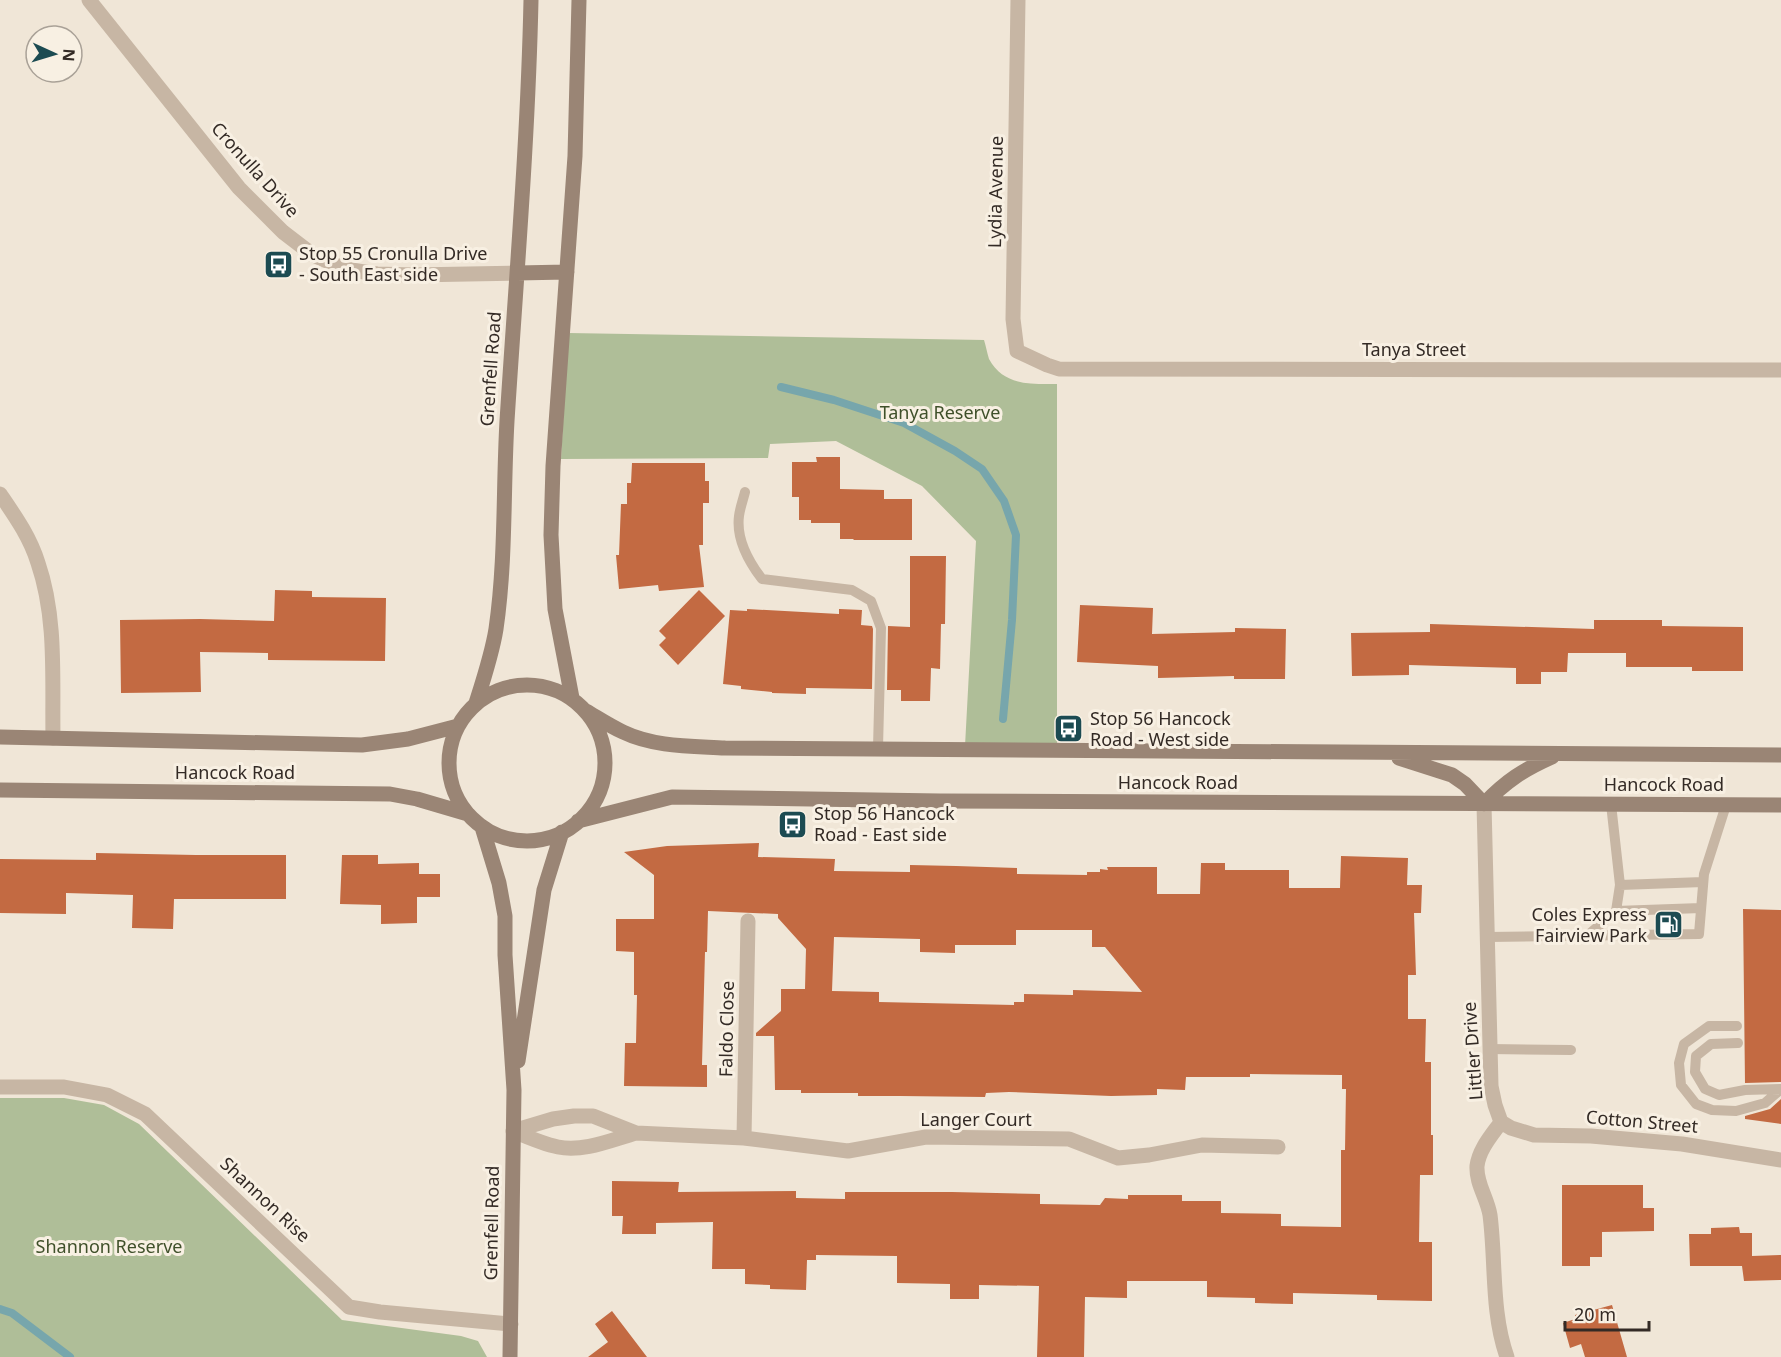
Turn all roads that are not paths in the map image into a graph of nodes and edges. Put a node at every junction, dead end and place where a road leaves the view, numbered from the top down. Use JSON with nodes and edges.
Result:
{"nodes":[{"id":1,"x":89,"y":0,"type":"edge"},
{"id":2,"x":531,"y":0,"type":"edge"},
{"id":3,"x":579,"y":0,"type":"edge"},
{"id":4,"x":1018,"y":0,"type":"edge"},
{"id":5,"x":567,"y":272,"type":"junction"},
{"id":6,"x":517,"y":273,"type":"junction"},
{"id":7,"x":1047,"y":365,"type":"joint"},
{"id":8,"x":1781,"y":370,"type":"edge"},
{"id":9,"x":745,"y":492,"type":"dead end"},
{"id":10,"x":0,"y":494,"type":"edge"},
{"id":11,"x":572,"y":698,"type":"junction"},
{"id":12,"x":476,"y":703,"type":"junction"},
{"id":13,"x":586,"y":711,"type":"junction"},
{"id":14,"x":458,"y":726,"type":"junction"},
{"id":15,"x":0,"y":737,"type":"edge"},
{"id":16,"x":53,"y":738,"type":"junction"},
{"id":17,"x":878,"y":748,"type":"junction"},
{"id":18,"x":1381,"y":753,"type":"junction"},
{"id":19,"x":1558,"y":754,"type":"junction"},
{"id":20,"x":1781,"y":755,"type":"edge"},
{"id":21,"x":0,"y":790,"type":"edge"},
{"id":22,"x":1484,"y":804,"type":"junction"},
{"id":23,"x":1611,"y":804,"type":"junction"},
{"id":24,"x":1726,"y":805,"type":"junction"},
{"id":25,"x":1781,"y":805,"type":"edge"},
{"id":26,"x":468,"y":814,"type":"junction"},
{"id":27,"x":578,"y":821,"type":"junction"},
{"id":28,"x":482,"y":827,"type":"junction"},
{"id":29,"x":562,"y":832,"type":"junction"},
{"id":30,"x":1703,"y":882,"type":"junction"},
{"id":31,"x":1620,"y":885,"type":"junction"},
{"id":32,"x":1701,"y":908,"type":"junction"},
{"id":33,"x":1616,"y":911,"type":"junction"},
{"id":34,"x":748,"y":921,"type":"dead end"},
{"id":35,"x":1588,"y":935,"type":"junction"},
{"id":36,"x":1488,"y":937,"type":"junction"},
{"id":37,"x":1737,"y":1026,"type":"dead end"},
{"id":38,"x":1738,"y":1044,"type":"dead end"},
{"id":39,"x":1490,"y":1049,"type":"junction"},
{"id":40,"x":1570,"y":1050,"type":"dead end"},
{"id":41,"x":0,"y":1087,"type":"edge"},
{"id":42,"x":514,"y":1090,"type":"junction"},
{"id":43,"x":1501,"y":1122,"type":"junction"},
{"id":44,"x":513,"y":1131,"type":"junction"},
{"id":45,"x":636,"y":1133,"type":"junction"},
{"id":46,"x":744,"y":1138,"type":"junction"},
{"id":47,"x":1278,"y":1147,"type":"dead end"},
{"id":48,"x":1781,"y":1160,"type":"edge"},
{"id":49,"x":511,"y":1324,"type":"junction"},
{"id":50,"x":510,"y":1357,"type":"edge"},
{"id":51,"x":1507,"y":1357,"type":"edge"}],
"edges":[{"from":1,"to":6,"type":"street","name":"Cronulla Drive"},
{"from":2,"to":6,"type":"main road","name":"Grenfell Road"},
{"from":3,"to":5,"type":"main road"},
{"from":4,"to":7,"type":"street","name":"Lydia Avenue"},
{"from":5,"to":6,"type":"main road"},
{"from":5,"to":11,"type":"main road"},
{"from":6,"to":12,"type":"main road","name":"Grenfell Road"},
{"from":7,"to":8,"type":"street","name":"Tanya Street"},
{"from":9,"to":17,"type":"lane"},
{"from":10,"to":16,"type":"street"},
{"from":11,"to":12,"type":"main road"},
{"from":11,"to":13,"type":"main road"},
{"from":12,"to":14,"type":"main road"},
{"from":13,"to":17,"type":"main road","name":"Hancock Road"},
{"from":13,"to":27,"type":"main road"},
{"from":14,"to":16,"type":"main road","name":"Hancock Road"},
{"from":14,"to":26,"type":"main road"},
{"from":15,"to":16,"type":"main road","name":"Hancock Road"},
{"from":17,"to":18,"type":"main road","name":"Hancock Road"},
{"from":18,"to":19,"type":"main road","name":"Hancock Road"},
{"from":18,"to":22,"type":"main road"},
{"from":19,"to":20,"type":"main road","name":"Hancock Road"},
{"from":19,"to":22,"type":"main road"},
{"from":21,"to":26,"type":"main road","name":"Hancock Road"},
{"from":22,"to":23,"type":"main road","name":"Hancock Road"},
{"from":22,"to":27,"type":"main road","name":"Hancock Road"},
{"from":22,"to":36,"type":"street","name":"Littler Drive"},
{"from":23,"to":24,"type":"main road","name":"Hancock Road"},
{"from":23,"to":31,"type":"lane"},
{"from":24,"to":25,"type":"main road","name":"Hancock Road"},
{"from":24,"to":30,"type":"lane"},
{"from":26,"to":28,"type":"main road"},
{"from":27,"to":29,"type":"main road"},
{"from":28,"to":29,"type":"main road"},
{"from":28,"to":42,"type":"main road","name":"Grenfell Road"},
{"from":29,"to":42,"type":"main road","name":"Grenfell Road"},
{"from":30,"to":31,"type":"lane"},
{"from":30,"to":32,"type":"lane"},
{"from":31,"to":33,"type":"lane"},
{"from":32,"to":33,"type":"lane"},
{"from":32,"to":35,"type":"lane"},
{"from":33,"to":35,"type":"lane"},
{"from":34,"to":46,"type":"street","name":"Faldo Close"},
{"from":35,"to":36,"type":"lane"},
{"from":36,"to":39,"type":"street","name":"Littler Drive"},
{"from":37,"to":38,"type":"lane"},
{"from":39,"to":40,"type":"lane"},
{"from":39,"to":43,"type":"street","name":"Littler Drive"},
{"from":41,"to":49,"type":"street","name":"Shannon Rise"},
{"from":42,"to":44,"type":"main road","name":"Grenfell Road"},
{"from":43,"to":48,"type":"street","name":"Cotton Street"},
{"from":43,"to":51,"type":"street","name":"Littler Drive"},
{"from":44,"to":45,"type":"street","name":"Langer Court"},
{"from":44,"to":45,"type":"street","name":"Langer Court"},
{"from":44,"to":49,"type":"main road","name":"Grenfell Road"},
{"from":45,"to":46,"type":"street","name":"Langer Court"},
{"from":46,"to":47,"type":"street","name":"Langer Court"},
{"from":49,"to":50,"type":"main road","name":"Grenfell Road"}]}
